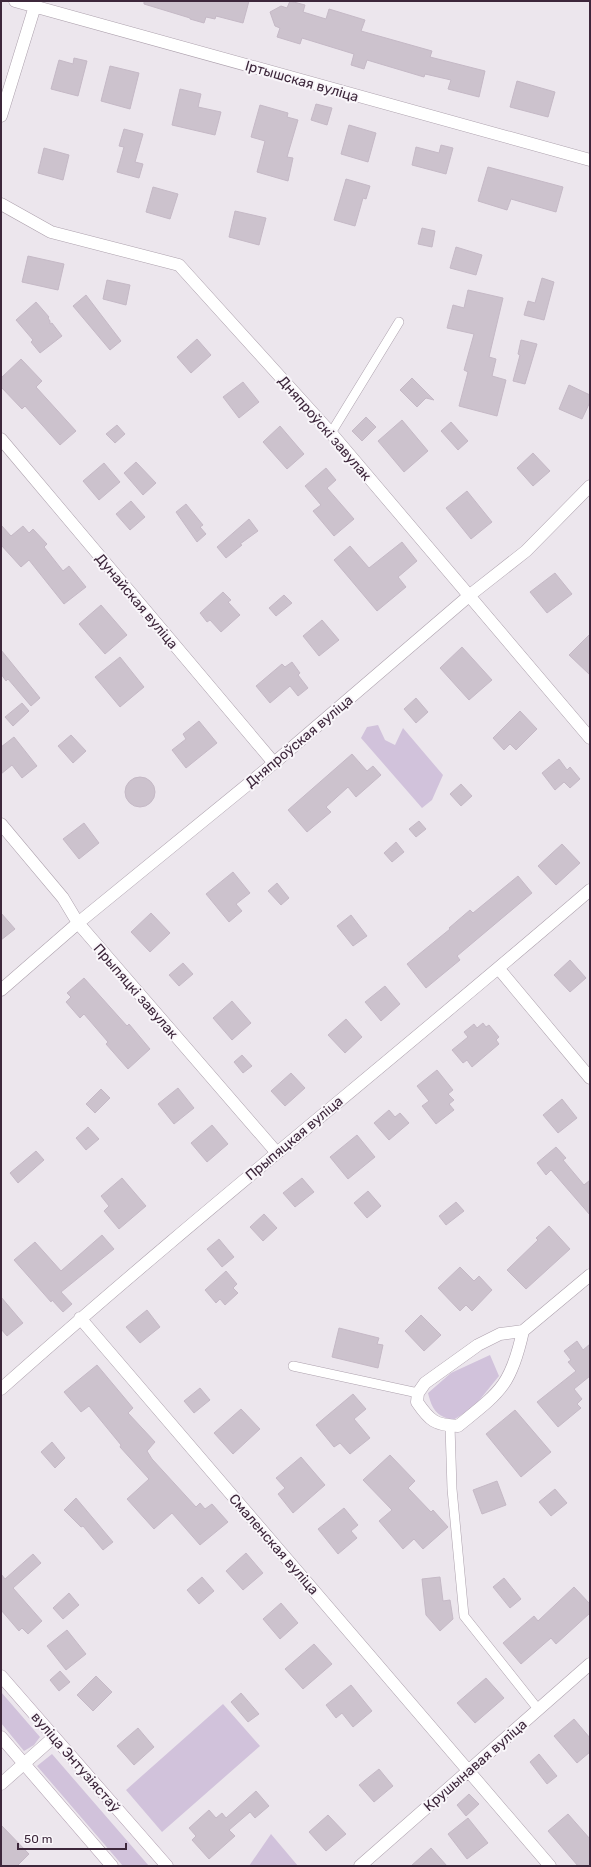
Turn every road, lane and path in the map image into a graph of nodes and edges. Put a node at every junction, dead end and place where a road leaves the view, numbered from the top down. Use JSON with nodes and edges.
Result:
{"nodes":[{"id":1,"x":15,"y":1,"type":"edge"},
{"id":2,"x":36,"y":6,"type":"junction"},
{"id":3,"x":1,"y":116,"type":"edge"},
{"id":4,"x":590,"y":160,"type":"edge"},
{"id":5,"x":1,"y":204,"type":"edge"},
{"id":6,"x":399,"y":322,"type":"dead end"},
{"id":7,"x":331,"y":434,"type":"junction"},
{"id":8,"x":1,"y":439,"type":"edge"},
{"id":9,"x":590,"y":486,"type":"edge"},
{"id":10,"x":470,"y":596,"type":"junction"},
{"id":11,"x":590,"y":738,"type":"edge"},
{"id":12,"x":274,"y":763,"type":"junction"},
{"id":13,"x":1,"y":824,"type":"edge"},
{"id":14,"x":590,"y":890,"type":"edge"},
{"id":15,"x":78,"y":923,"type":"junction"},
{"id":16,"x":499,"y":969,"type":"junction"},
{"id":17,"x":1,"y":990,"type":"edge"},
{"id":18,"x":590,"y":1078,"type":"edge"},
{"id":19,"x":277,"y":1153,"type":"junction"},
{"id":20,"x":590,"y":1274,"type":"edge"},
{"id":21,"x":80,"y":1318,"type":"junction"},
{"id":22,"x":522,"y":1331,"type":"junction"},
{"id":23,"x":292,"y":1366,"type":"dead end"},
{"id":24,"x":1,"y":1389,"type":"edge"},
{"id":25,"x":418,"y":1393,"type":"junction"},
{"id":26,"x":450,"y":1426,"type":"junction"},
{"id":27,"x":590,"y":1664,"type":"edge"},
{"id":28,"x":1,"y":1676,"type":"edge"},
{"id":29,"x":538,"y":1709,"type":"junction"},
{"id":30,"x":1,"y":1737,"type":"edge"},
{"id":31,"x":54,"y":1737,"type":"junction"},
{"id":32,"x":24,"y":1764,"type":"junction"},
{"id":33,"x":468,"y":1770,"type":"junction"},
{"id":34,"x":1,"y":1784,"type":"edge"},
{"id":35,"x":112,"y":1866,"type":"edge"},
{"id":36,"x":167,"y":1866,"type":"edge"},
{"id":37,"x":360,"y":1866,"type":"edge"},
{"id":38,"x":550,"y":1866,"type":"edge"}],
"edges":[{"from":1,"to":2,"type":"street","name":"Іртышская вуліца"},
{"from":2,"to":3,"type":"street"},
{"from":2,"to":4,"type":"street","name":"Іртышская вуліца"},
{"from":5,"to":7,"type":"street","name":"Дняпроўскі завулак"},
{"from":6,"to":7,"type":"lane"},
{"from":7,"to":10,"type":"street","name":"Дняпроўскі завулак"},
{"from":8,"to":12,"type":"street","name":"Дунайская вуліца"},
{"from":9,"to":10,"type":"street","name":"Дняпроўская вуліца"},
{"from":10,"to":11,"type":"street","name":"Дняпроўскі завулак"},
{"from":10,"to":12,"type":"street","name":"Дняпроўская вуліца"},
{"from":12,"to":15,"type":"street","name":"Дняпроўская вуліца"},
{"from":13,"to":15,"type":"street","name":"Прыпяцкі завулак"},
{"from":14,"to":16,"type":"street","name":"Прыпяцкая вуліца"},
{"from":15,"to":17,"type":"street","name":"Дняпроўская вуліца"},
{"from":15,"to":19,"type":"street","name":"Прыпяцкі завулак"},
{"from":16,"to":18,"type":"street"},
{"from":16,"to":19,"type":"street","name":"Прыпяцкая вуліца"},
{"from":19,"to":21,"type":"street","name":"Прыпяцкая вуліца"},
{"from":20,"to":22,"type":"street"},
{"from":21,"to":24,"type":"street","name":"Прыпяцкая вуліца"},
{"from":21,"to":33,"type":"street","name":"Смаленская вуліца"},
{"from":22,"to":25,"type":"street"},
{"from":22,"to":26,"type":"street"},
{"from":23,"to":25,"type":"lane"},
{"from":25,"to":26,"type":"street"},
{"from":26,"to":29,"type":"lane"},
{"from":27,"to":29,"type":"street","name":"Крушынавая вуліца"},
{"from":28,"to":31,"type":"street","name":"вуліца Энтузіястаў"},
{"from":29,"to":33,"type":"street","name":"Крушынавая вуліца"},
{"from":30,"to":32,"type":"street"},
{"from":31,"to":32,"type":"street"},
{"from":31,"to":36,"type":"street","name":"вуліца Энтузіястаў"},
{"from":32,"to":34,"type":"street"},
{"from":32,"to":35,"type":"street"},
{"from":33,"to":37,"type":"street","name":"Крушынавая вуліца"},
{"from":33,"to":38,"type":"street","name":"Смаленская вуліца"}]}
